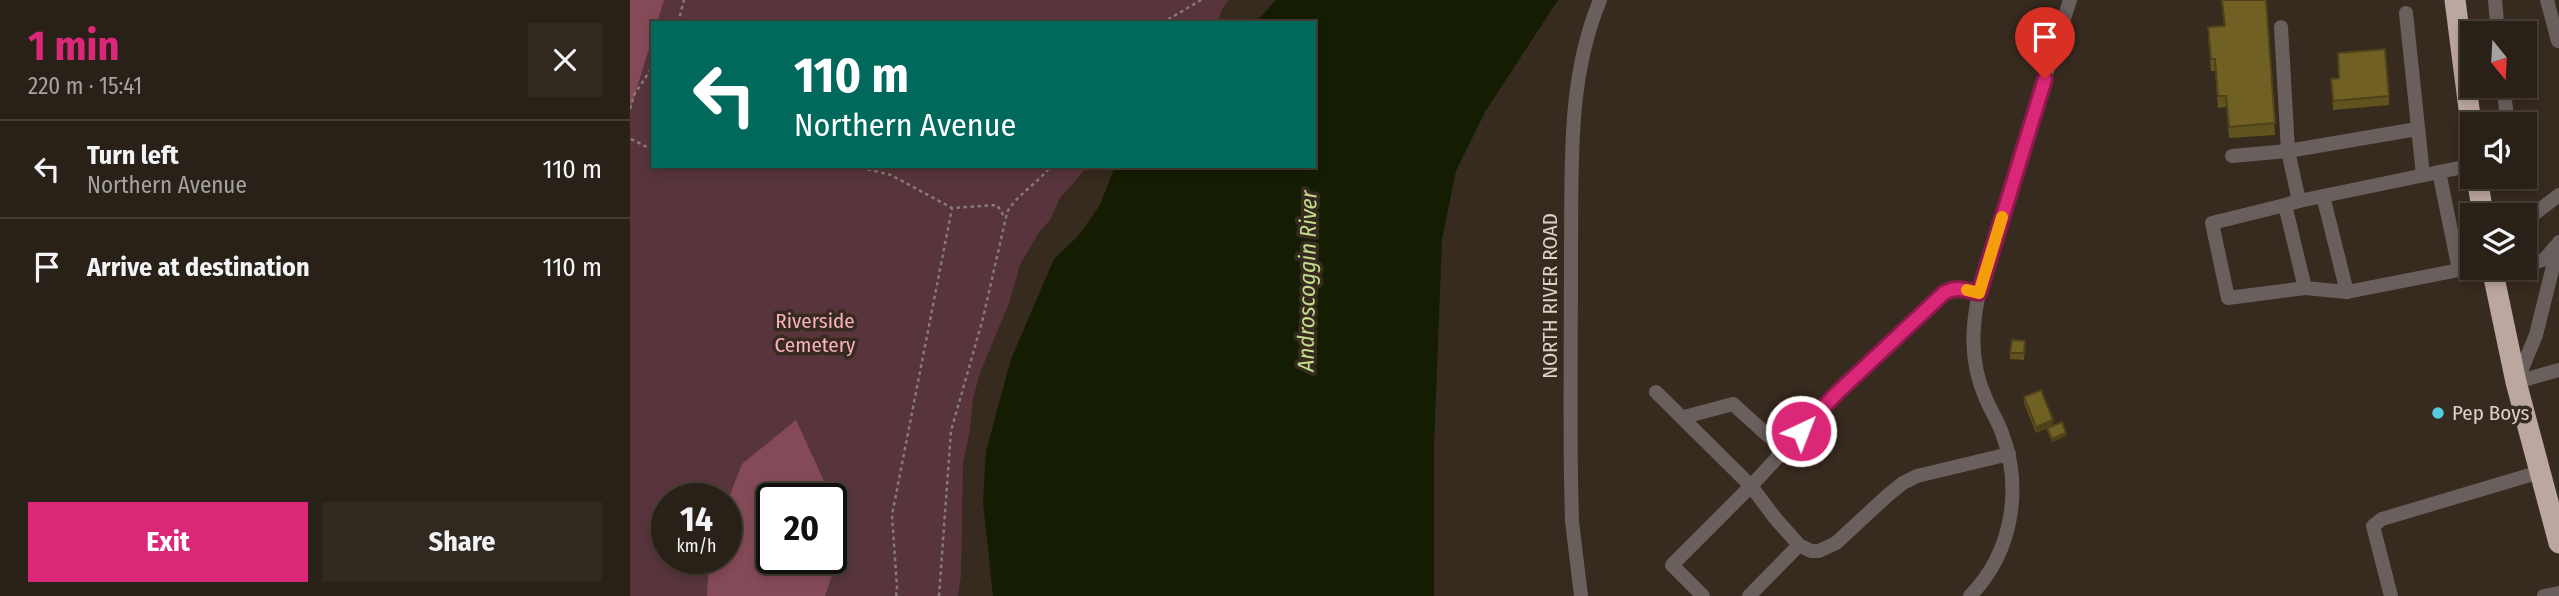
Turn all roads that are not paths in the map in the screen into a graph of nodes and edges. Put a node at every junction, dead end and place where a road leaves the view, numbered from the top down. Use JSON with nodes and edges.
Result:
{"nodes":[{"id":1,"x":1600,"y":0,"type":"edge"},
{"id":2,"x":2070,"y":0,"type":"edge"},
{"id":3,"x":2455,"y":0,"type":"edge"},
{"id":4,"x":2495,"y":0,"type":"edge"},
{"id":5,"x":2547,"y":0,"type":"edge"},
{"id":6,"x":2406,"y":13,"type":"dead end"},
{"id":7,"x":2497,"y":21,"type":"edge"},
{"id":8,"x":2281,"y":27,"type":"dead end"},
{"id":9,"x":2460,"y":28,"type":"edge"},
{"id":10,"x":2558,"y":41,"type":"edge"},
{"id":11,"x":2417,"y":129,"type":"junction"},
{"id":12,"x":2288,"y":151,"type":"junction"},
{"id":13,"x":2232,"y":156,"type":"dead end"},
{"id":14,"x":2460,"y":168,"type":"edge"},
{"id":15,"x":2439,"y":172,"type":"junction"},
{"id":16,"x":2423,"y":176,"type":"junction"},
{"id":17,"x":2559,"y":195,"type":"edge"},
{"id":18,"x":2323,"y":197,"type":"junction"},
{"id":19,"x":2292,"y":203,"type":"junction"},
{"id":20,"x":2537,"y":212,"type":"edge"},
{"id":21,"x":2559,"y":242,"type":"edge"},
{"id":22,"x":2460,"y":254,"type":"edge"},
{"id":23,"x":2456,"y":255,"type":"junction"},
{"id":24,"x":2537,"y":262,"type":"edge"},
{"id":25,"x":2494,"y":280,"type":"edge"},
{"id":26,"x":2305,"y":288,"type":"junction"},
{"id":27,"x":2347,"y":292,"type":"junction"},
{"id":28,"x":1979,"y":293,"type":"junction"},
{"id":29,"x":2559,"y":370,"type":"edge"},
{"id":30,"x":2516,"y":382,"type":"junction"},
{"id":31,"x":1656,"y":391,"type":"dead end"},
{"id":32,"x":1684,"y":417,"type":"junction"},
{"id":33,"x":1784,"y":450,"type":"junction"},
{"id":34,"x":2009,"y":454,"type":"junction"},
{"id":35,"x":2540,"y":472,"type":"junction"},
{"id":36,"x":1751,"y":486,"type":"junction"},
{"id":37,"x":2559,"y":543,"type":"edge"},
{"id":38,"x":1799,"y":545,"type":"junction"},
{"id":39,"x":2559,"y":593,"type":"edge"},
{"id":40,"x":1581,"y":596,"type":"edge"},
{"id":41,"x":1703,"y":596,"type":"edge"},
{"id":42,"x":1749,"y":596,"type":"edge"},
{"id":43,"x":1970,"y":596,"type":"edge"},
{"id":44,"x":2391,"y":596,"type":"edge"},
{"id":45,"x":2544,"y":596,"type":"edge"}],
"edges":[{"from":1,"to":40,"type":"street","name":"NORTH RIVER ROAD"},
{"from":2,"to":28,"type":"street"},
{"from":3,"to":9,"type":"highway"},
{"from":4,"to":7,"type":"street"},
{"from":5,"to":10,"type":"street"},
{"from":6,"to":11,"type":"street"},
{"from":8,"to":12,"type":"street"},
{"from":11,"to":12,"type":"street"},
{"from":11,"to":16,"type":"street"},
{"from":12,"to":13,"type":"street"},
{"from":12,"to":19,"type":"street"},
{"from":14,"to":15,"type":"street"},
{"from":15,"to":16,"type":"street"},
{"from":15,"to":23,"type":"street"},
{"from":16,"to":18,"type":"street"},
{"from":17,"to":20,"type":"street"},
{"from":18,"to":19,"type":"street"},
{"from":18,"to":27,"type":"street"},
{"from":19,"to":26,"type":"street"},
{"from":19,"to":26,"type":"street"},
{"from":21,"to":24,"type":"street"},
{"from":21,"to":30,"type":"street"},
{"from":22,"to":23,"type":"street"},
{"from":23,"to":27,"type":"street"},
{"from":25,"to":30,"type":"highway"},
{"from":26,"to":27,"type":"street"},
{"from":28,"to":33,"type":"street"},
{"from":28,"to":34,"type":"street"},
{"from":29,"to":30,"type":"street"},
{"from":30,"to":35,"type":"highway"},
{"from":31,"to":32,"type":"street"},
{"from":32,"to":33,"type":"street"},
{"from":32,"to":36,"type":"street"},
{"from":33,"to":36,"type":"street"},
{"from":34,"to":38,"type":"street"},
{"from":34,"to":43,"type":"street"},
{"from":35,"to":37,"type":"highway"},
{"from":35,"to":44,"type":"street"},
{"from":36,"to":38,"type":"street"},
{"from":36,"to":41,"type":"street"},
{"from":38,"to":42,"type":"street"},
{"from":39,"to":45,"type":"street"}]}
